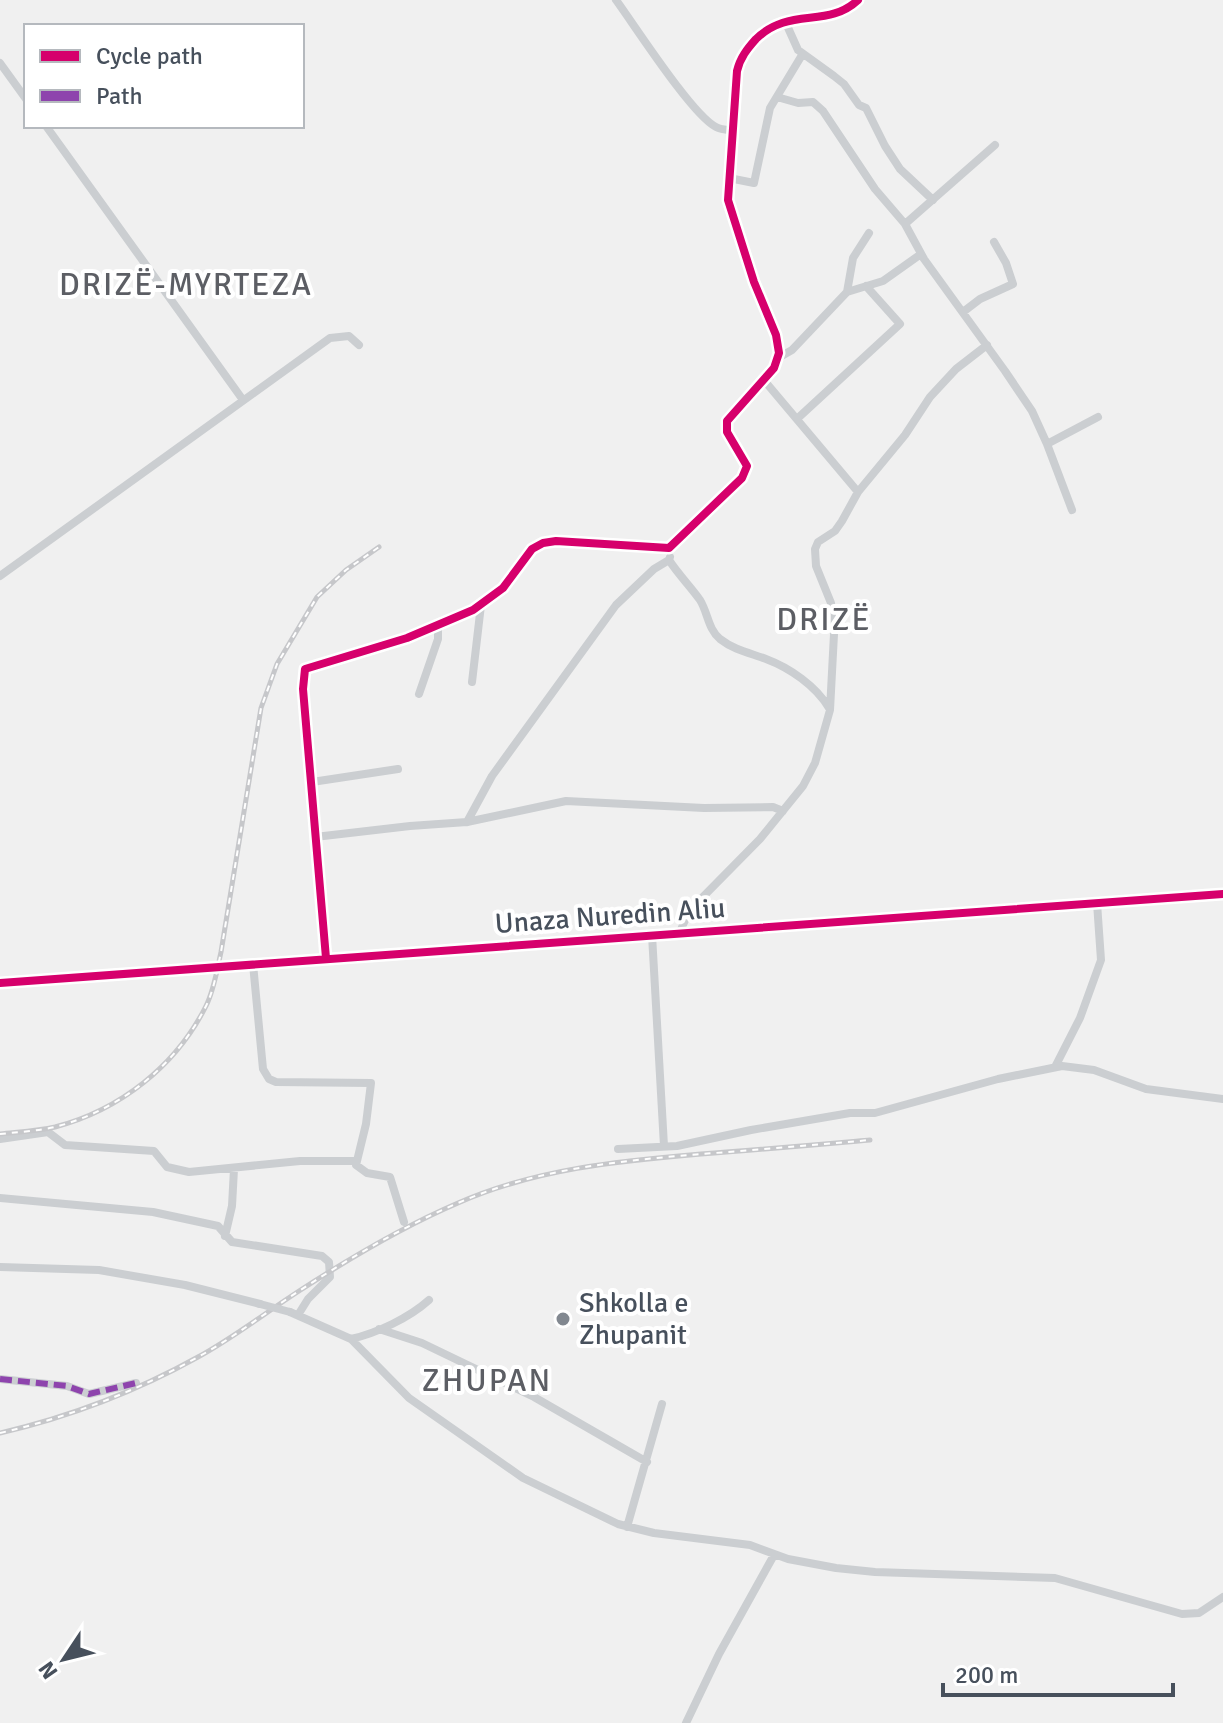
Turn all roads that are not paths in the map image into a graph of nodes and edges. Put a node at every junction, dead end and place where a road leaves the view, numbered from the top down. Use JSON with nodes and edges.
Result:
{"nodes":[{"id":1,"x":616,"y":0,"type":"edge"},
{"id":2,"x":858,"y":0,"type":"edge"},
{"id":3,"x":785,"y":21,"type":"junction"},
{"id":4,"x":802,"y":55,"type":"junction"},
{"id":5,"x":0,"y":63,"type":"edge"},
{"id":6,"x":24,"y":96,"type":"edge"},
{"id":7,"x":777,"y":97,"type":"junction"},
{"id":8,"x":47,"y":128,"type":"edge"},
{"id":9,"x":735,"y":131,"type":"junction"},
{"id":10,"x":995,"y":145,"type":"dead end"},
{"id":11,"x":729,"y":178,"type":"junction"},
{"id":12,"x":933,"y":200,"type":"junction"},
{"id":13,"x":905,"y":224,"type":"junction"},
{"id":14,"x":869,"y":233,"type":"dead end"},
{"id":15,"x":994,"y":242,"type":"dead end"},
{"id":16,"x":921,"y":254,"type":"junction"},
{"id":17,"x":866,"y":286,"type":"junction"},
{"id":18,"x":847,"y":292,"type":"junction"},
{"id":19,"x":963,"y":312,"type":"junction"},
{"id":20,"x":359,"y":345,"type":"dead end"},
{"id":21,"x":987,"y":345,"type":"junction"},
{"id":22,"x":778,"y":358,"type":"junction"},
{"id":23,"x":763,"y":379,"type":"junction"},
{"id":24,"x":243,"y":400,"type":"junction"},
{"id":25,"x":1098,"y":417,"type":"dead end"},
{"id":26,"x":798,"y":418,"type":"junction"},
{"id":27,"x":1047,"y":444,"type":"junction"},
{"id":28,"x":858,"y":492,"type":"junction"},
{"id":29,"x":1072,"y":510,"type":"dead end"},
{"id":30,"x":669,"y":548,"type":"junction"},
{"id":31,"x":669,"y":560,"type":"junction"},
{"id":32,"x":0,"y":576,"type":"edge"},
{"id":33,"x":481,"y":605,"type":"junction"},
{"id":34,"x":438,"y":627,"type":"junction"},
{"id":35,"x":472,"y":682,"type":"dead end"},
{"id":36,"x":419,"y":694,"type":"dead end"},
{"id":37,"x":830,"y":710,"type":"junction"},
{"id":38,"x":398,"y":769,"type":"dead end"},
{"id":39,"x":312,"y":782,"type":"junction"},
{"id":40,"x":783,"y":811,"type":"junction"},
{"id":41,"x":467,"y":822,"type":"junction"},
{"id":42,"x":315,"y":837,"type":"junction"},
{"id":43,"x":1223,"y":894,"type":"edge"},
{"id":44,"x":1097,"y":903,"type":"junction"},
{"id":45,"x":679,"y":934,"type":"junction"},
{"id":46,"x":652,"y":935,"type":"junction"},
{"id":47,"x":326,"y":958,"type":"junction"},
{"id":48,"x":253,"y":964,"type":"junction"},
{"id":49,"x":0,"y":983,"type":"edge"},
{"id":50,"x":1055,"y":1067,"type":"junction"},
{"id":51,"x":1223,"y":1099,"type":"edge"},
{"id":52,"x":0,"y":1139,"type":"edge"},
{"id":53,"x":664,"y":1146,"type":"junction"},
{"id":54,"x":618,"y":1149,"type":"dead end"},
{"id":55,"x":356,"y":1161,"type":"junction"},
{"id":56,"x":234,"y":1169,"type":"junction"},
{"id":57,"x":0,"y":1198,"type":"edge"},
{"id":58,"x":404,"y":1222,"type":"dead end"},
{"id":59,"x":223,"y":1230,"type":"junction"},
{"id":60,"x":0,"y":1267,"type":"edge"},
{"id":61,"x":429,"y":1300,"type":"dead end"},
{"id":62,"x":294,"y":1314,"type":"junction"},
{"id":63,"x":379,"y":1329,"type":"junction"},
{"id":64,"x":351,"y":1339,"type":"junction"},
{"id":65,"x":0,"y":1379,"type":"edge"},
{"id":66,"x":136,"y":1383,"type":"dead end"},
{"id":67,"x":662,"y":1404,"type":"dead end"},
{"id":68,"x":647,"y":1462,"type":"junction"},
{"id":69,"x":627,"y":1527,"type":"junction"},
{"id":70,"x":774,"y":1555,"type":"junction"},
{"id":71,"x":1223,"y":1597,"type":"edge"},
{"id":72,"x":686,"y":1723,"type":"edge"}],
"edges":[{"from":1,"to":9,"type":"street"},
{"from":2,"to":3,"type":"street"},
{"from":3,"to":4,"type":"street"},
{"from":3,"to":9,"type":"street"},
{"from":4,"to":7,"type":"street"},
{"from":4,"to":12,"type":"street"},
{"from":5,"to":6,"type":"street"},
{"from":7,"to":11,"type":"street"},
{"from":7,"to":13,"type":"street"},
{"from":8,"to":24,"type":"street"},
{"from":9,"to":11,"type":"street"},
{"from":10,"to":12,"type":"street"},
{"from":11,"to":22,"type":"street"},
{"from":12,"to":13,"type":"street"},
{"from":13,"to":16,"type":"street"},
{"from":14,"to":18,"type":"street"},
{"from":15,"to":19,"type":"street"},
{"from":16,"to":17,"type":"street"},
{"from":16,"to":19,"type":"street"},
{"from":17,"to":18,"type":"street"},
{"from":17,"to":26,"type":"street"},
{"from":18,"to":22,"type":"street"},
{"from":19,"to":21,"type":"street"},
{"from":20,"to":24,"type":"street"},
{"from":21,"to":27,"type":"street"},
{"from":21,"to":28,"type":"street"},
{"from":22,"to":23,"type":"street"},
{"from":23,"to":26,"type":"street"},
{"from":23,"to":30,"type":"street"},
{"from":24,"to":32,"type":"street"},
{"from":25,"to":27,"type":"street"},
{"from":26,"to":28,"type":"street"},
{"from":27,"to":29,"type":"street"},
{"from":28,"to":37,"type":"street"},
{"from":30,"to":31,"type":"street"},
{"from":30,"to":33,"type":"street"},
{"from":31,"to":37,"type":"street"},
{"from":31,"to":41,"type":"street"},
{"from":33,"to":34,"type":"street"},
{"from":33,"to":35,"type":"street"},
{"from":34,"to":36,"type":"street"},
{"from":34,"to":39,"type":"street"},
{"from":37,"to":40,"type":"street"},
{"from":38,"to":39,"type":"street"},
{"from":39,"to":42,"type":"street"},
{"from":40,"to":41,"type":"street"},
{"from":40,"to":45,"type":"street"},
{"from":41,"to":42,"type":"street"},
{"from":42,"to":47,"type":"street"},
{"from":43,"to":44,"type":"main road","name":"Unaza Nuredin Aliu"},
{"from":44,"to":45,"type":"main road","name":"Unaza Nuredin Aliu"},
{"from":44,"to":50,"type":"street"},
{"from":45,"to":46,"type":"main road","name":"Unaza Nuredin Aliu"},
{"from":46,"to":47,"type":"main road","name":"Unaza Nuredin Aliu"},
{"from":46,"to":53,"type":"street"},
{"from":47,"to":48,"type":"main road","name":"Unaza Nuredin Aliu"},
{"from":48,"to":49,"type":"main road","name":"Unaza Nuredin Aliu","bridge":true},
{"from":48,"to":55,"type":"street"},
{"from":50,"to":51,"type":"street"},
{"from":50,"to":53,"type":"street"},
{"from":52,"to":56,"type":"street"},
{"from":53,"to":54,"type":"street"},
{"from":55,"to":56,"type":"street"},
{"from":55,"to":58,"type":"street"},
{"from":56,"to":59,"type":"street"},
{"from":57,"to":59,"type":"street"},
{"from":59,"to":62,"type":"street"},
{"from":60,"to":62,"type":"street","bridge":true},
{"from":61,"to":63,"type":"street"},
{"from":62,"to":64,"type":"street"},
{"from":63,"to":64,"type":"street"},
{"from":63,"to":68,"type":"street"},
{"from":64,"to":69,"type":"street"},
{"from":65,"to":66,"type":"street"},
{"from":67,"to":68,"type":"street"},
{"from":68,"to":69,"type":"street"},
{"from":69,"to":70,"type":"street"},
{"from":70,"to":71,"type":"street"},
{"from":70,"to":72,"type":"street"}]}
